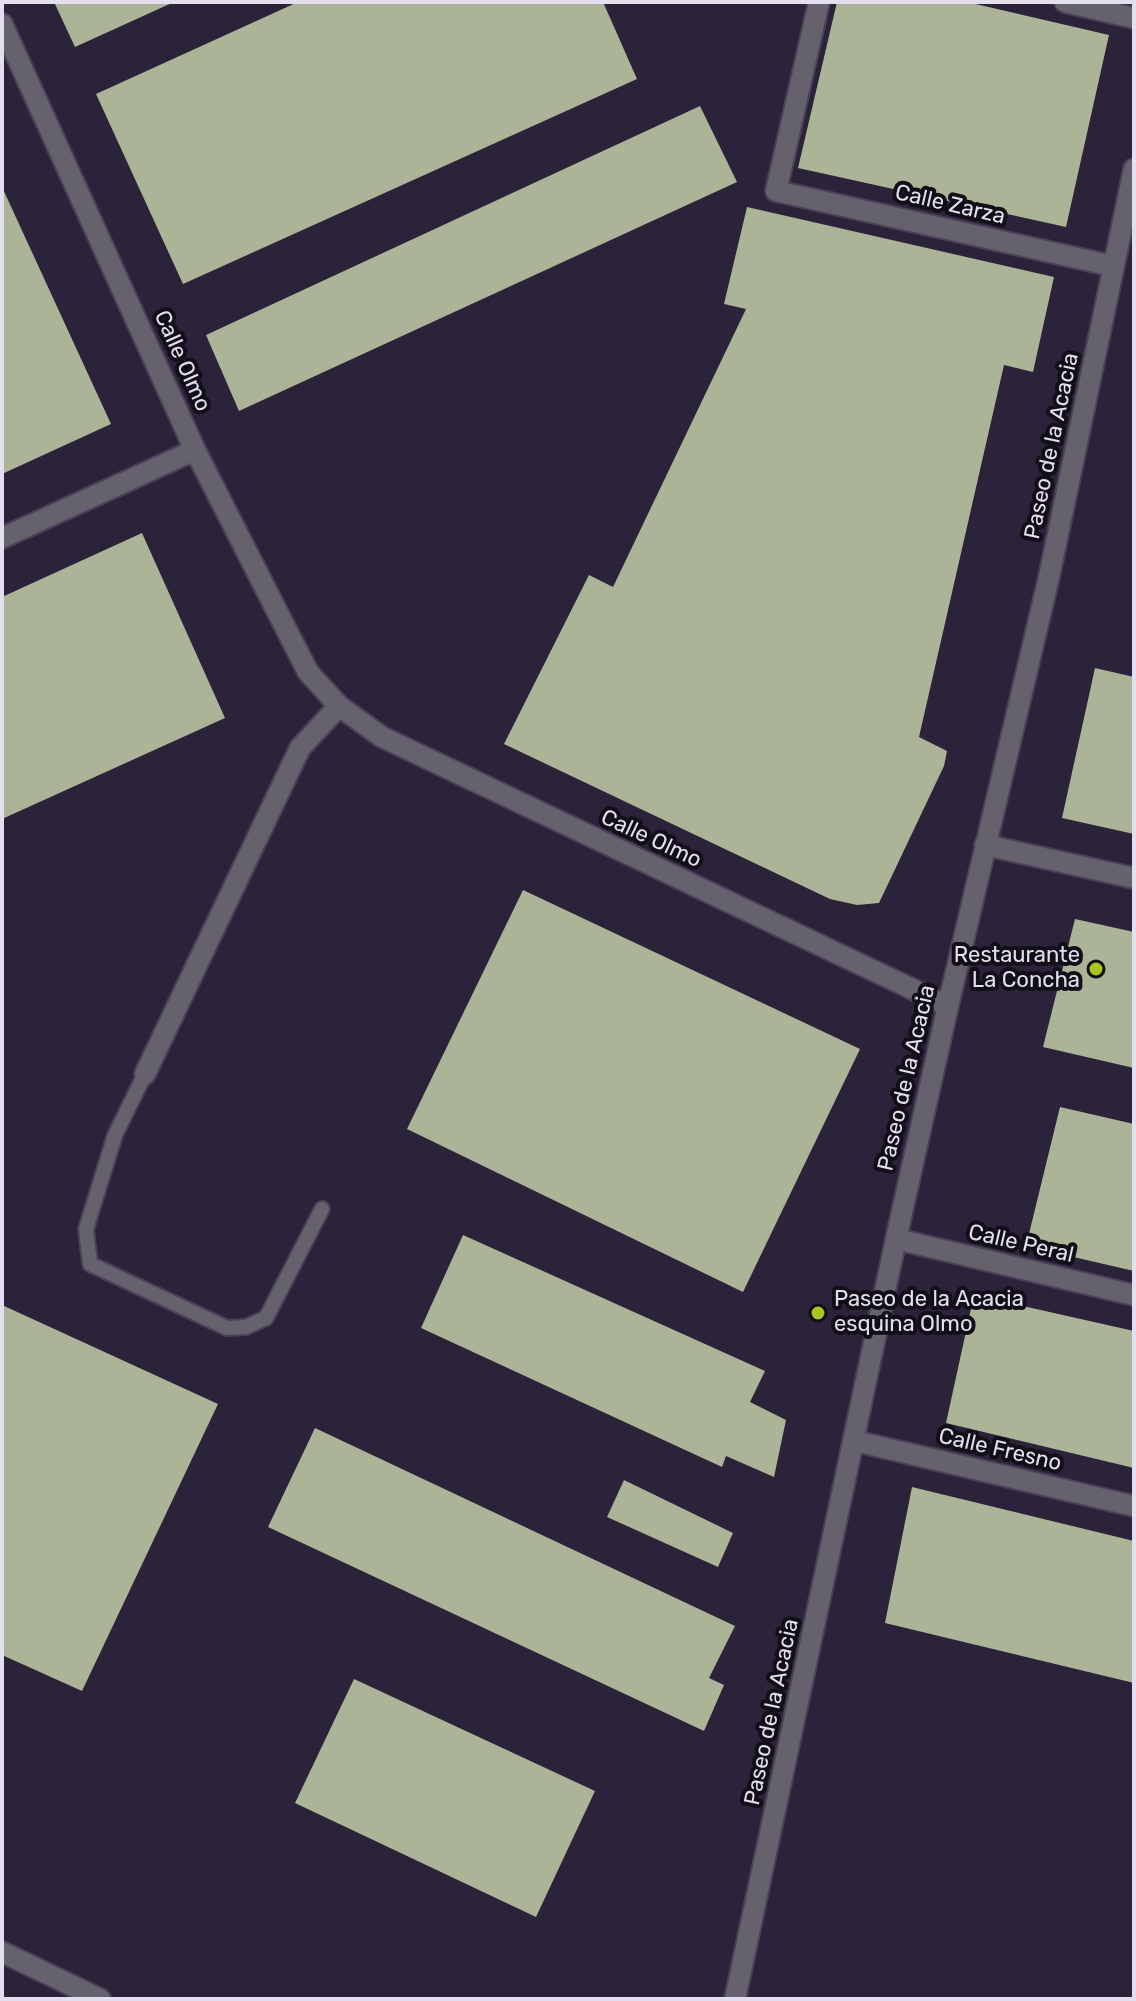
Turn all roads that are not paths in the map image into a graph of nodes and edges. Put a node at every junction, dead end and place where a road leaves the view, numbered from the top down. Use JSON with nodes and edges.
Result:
{"nodes":[{"id":1,"x":819,"y":2,"type":"edge"},
{"id":2,"x":1065,"y":2,"type":"edge"},
{"id":3,"x":1134,"y":18,"type":"edge"},
{"id":4,"x":2,"y":24,"type":"edge"},
{"id":5,"x":1134,"y":169,"type":"edge"},
{"id":6,"x":1113,"y":266,"type":"junction"},
{"id":7,"x":195,"y":450,"type":"junction"},
{"id":8,"x":2,"y":538,"type":"edge"},
{"id":9,"x":339,"y":706,"type":"junction"},
{"id":10,"x":985,"y":845,"type":"junction"},
{"id":11,"x":1134,"y":878,"type":"edge"},
{"id":12,"x":948,"y":1006,"type":"junction"},
{"id":13,"x":145,"y":1074,"type":"joint"},
{"id":14,"x":322,"y":1209,"type":"dead end"},
{"id":15,"x":896,"y":1239,"type":"junction"},
{"id":16,"x":1134,"y":1295,"type":"edge"},
{"id":17,"x":855,"y":1441,"type":"junction"},
{"id":18,"x":1134,"y":1506,"type":"edge"},
{"id":19,"x":2,"y":1952,"type":"edge"},
{"id":20,"x":100,"y":1999,"type":"edge"},
{"id":21,"x":735,"y":1999,"type":"edge"}],
"edges":[{"from":1,"to":6,"type":"street","name":"Calle Zarza"},
{"from":2,"to":3,"type":"street"},
{"from":4,"to":7,"type":"street","name":"Calle Olmo"},
{"from":5,"to":6,"type":"street","name":"Paseo de la Acacia"},
{"from":6,"to":10,"type":"street","name":"Paseo de la Acacia"},
{"from":7,"to":8,"type":"street"},
{"from":7,"to":9,"type":"street","name":"Calle Olmo"},
{"from":9,"to":12,"type":"street","name":"Calle Olmo"},
{"from":9,"to":13,"type":"street"},
{"from":10,"to":11,"type":"street"},
{"from":10,"to":12,"type":"street","name":"Paseo de la Acacia"},
{"from":12,"to":15,"type":"street","name":"Paseo de la Acacia"},
{"from":13,"to":14,"type":"lane"},
{"from":15,"to":16,"type":"street","name":"Calle Peral"},
{"from":15,"to":17,"type":"street","name":"Paseo de la Acacia"},
{"from":17,"to":18,"type":"street","name":"Calle Fresno"},
{"from":17,"to":21,"type":"street","name":"Paseo de la Acacia"},
{"from":19,"to":20,"type":"street"}]}
